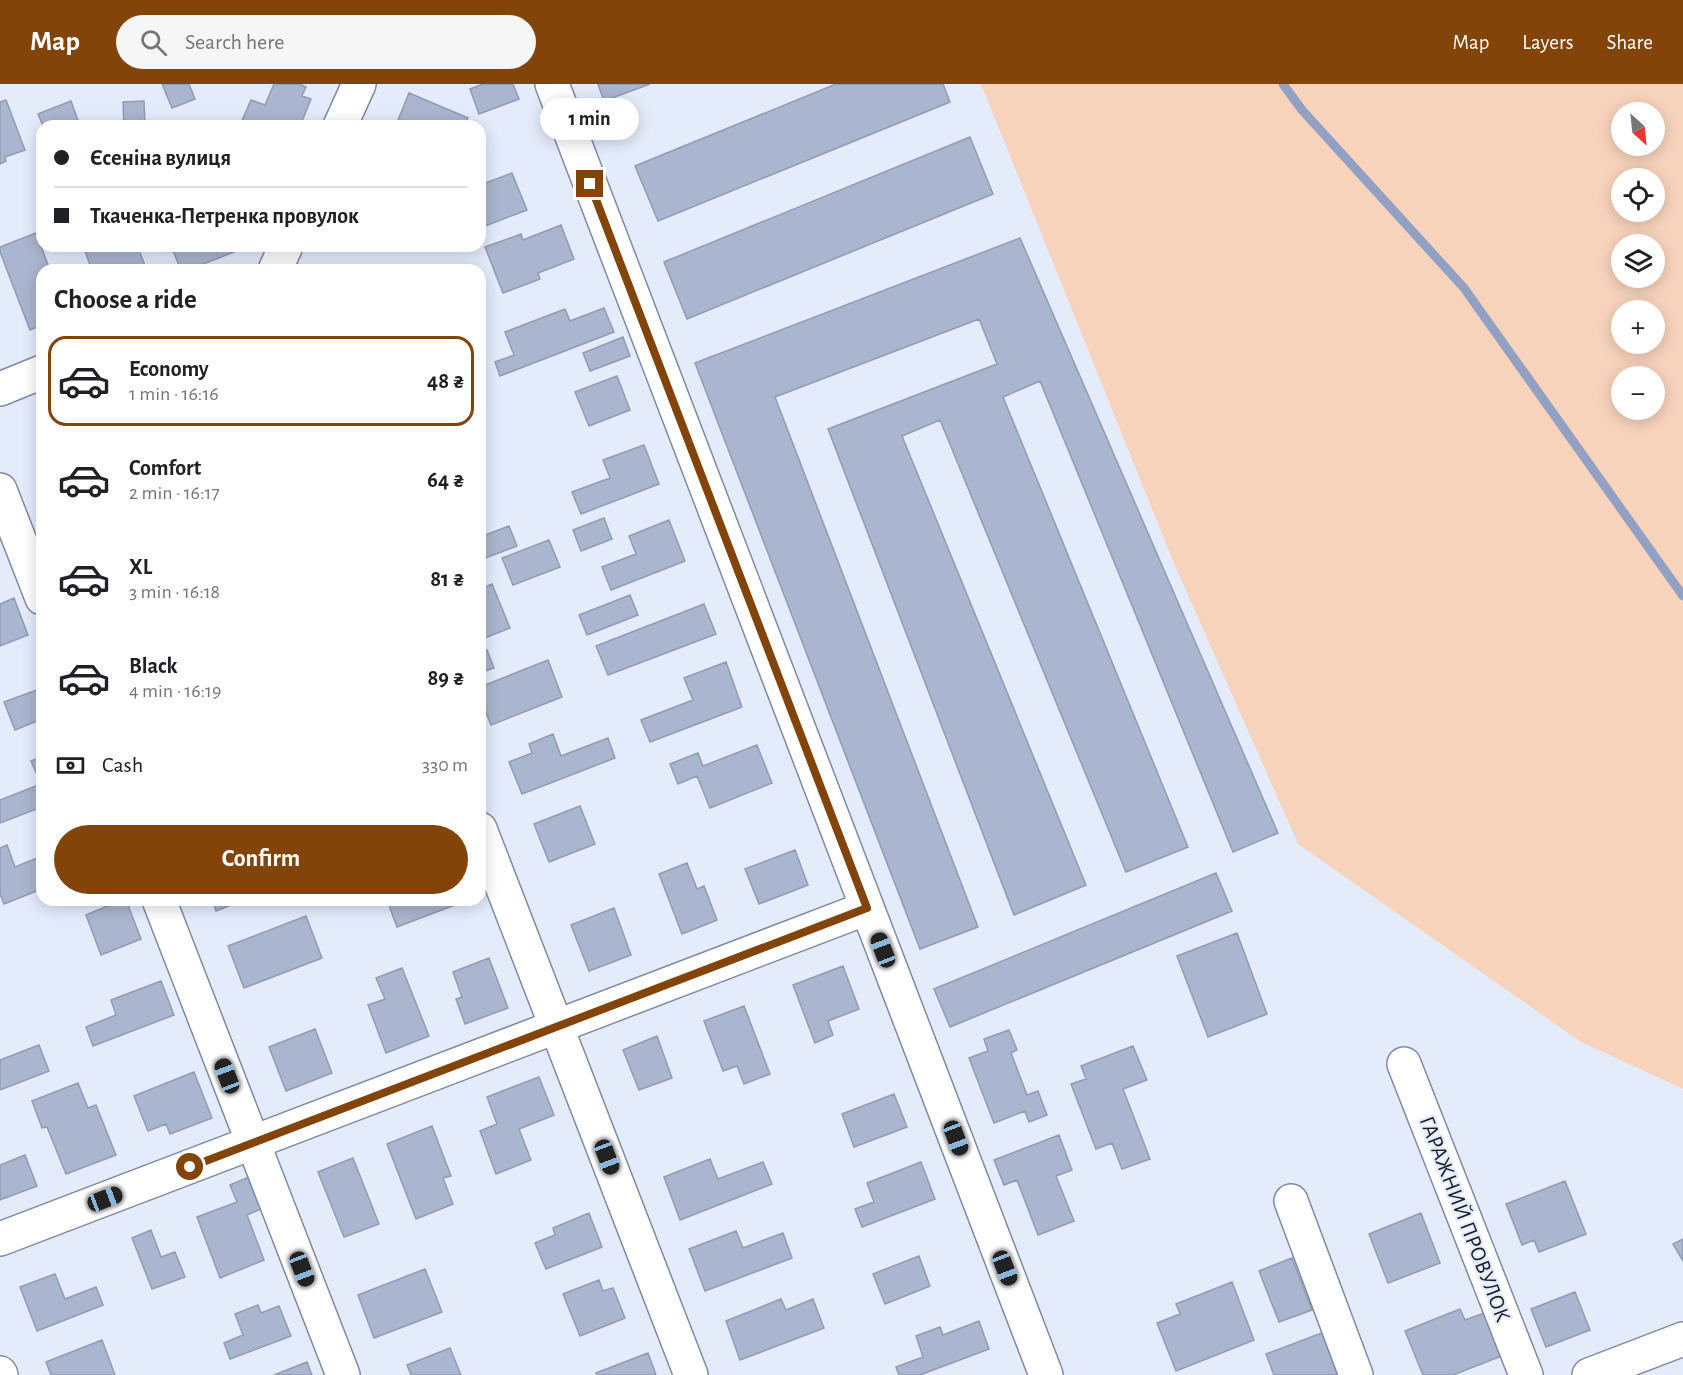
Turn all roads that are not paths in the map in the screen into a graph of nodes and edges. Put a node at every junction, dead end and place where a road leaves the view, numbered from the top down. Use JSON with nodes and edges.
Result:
{"nodes":[{"id":1,"x":358,"y":84,"type":"edge"},
{"id":2,"x":552,"y":84,"type":"edge"},
{"id":3,"x":343,"y":120,"type":"edge"},
{"id":4,"x":36,"y":374,"type":"edge"},
{"id":5,"x":0,"y":389,"type":"edge"},
{"id":6,"x":0,"y":490,"type":"edge"},
{"id":7,"x":36,"y":583,"type":"edge"},
{"id":8,"x":486,"y":845,"type":"edge"},
{"id":9,"x":161,"y":906,"type":"edge"},
{"id":10,"x":867,"y":908,"type":"junction"},
{"id":11,"x":556,"y":1026,"type":"junction"},
{"id":12,"x":1404,"y":1064,"type":"dead end"},
{"id":13,"x":253,"y":1143,"type":"junction"},
{"id":14,"x":1292,"y":1201,"type":"dead end"},
{"id":15,"x":0,"y":1239,"type":"edge"},
{"id":16,"x":1681,"y":1347,"type":"edge"},
{"id":17,"x":343,"y":1375,"type":"edge"},
{"id":18,"x":691,"y":1375,"type":"edge"},
{"id":19,"x":1046,"y":1375,"type":"edge"},
{"id":20,"x":1356,"y":1375,"type":"edge"},
{"id":21,"x":1526,"y":1375,"type":"edge"},
{"id":22,"x":1589,"y":1375,"type":"edge"}],
"edges":[{"from":1,"to":3,"type":"street"},
{"from":2,"to":10,"type":"street"},
{"from":4,"to":5,"type":"street"},
{"from":6,"to":7,"type":"street"},
{"from":8,"to":11,"type":"street"},
{"from":9,"to":13,"type":"street"},
{"from":10,"to":11,"type":"street"},
{"from":10,"to":19,"type":"street"},
{"from":11,"to":13,"type":"street"},
{"from":11,"to":18,"type":"street"},
{"from":12,"to":21,"type":"street","name":"ГАРАЖНИЙ ПРОВУЛОК"},
{"from":13,"to":15,"type":"street"},
{"from":13,"to":17,"type":"street"},
{"from":14,"to":20,"type":"street"},
{"from":16,"to":22,"type":"street"}]}
